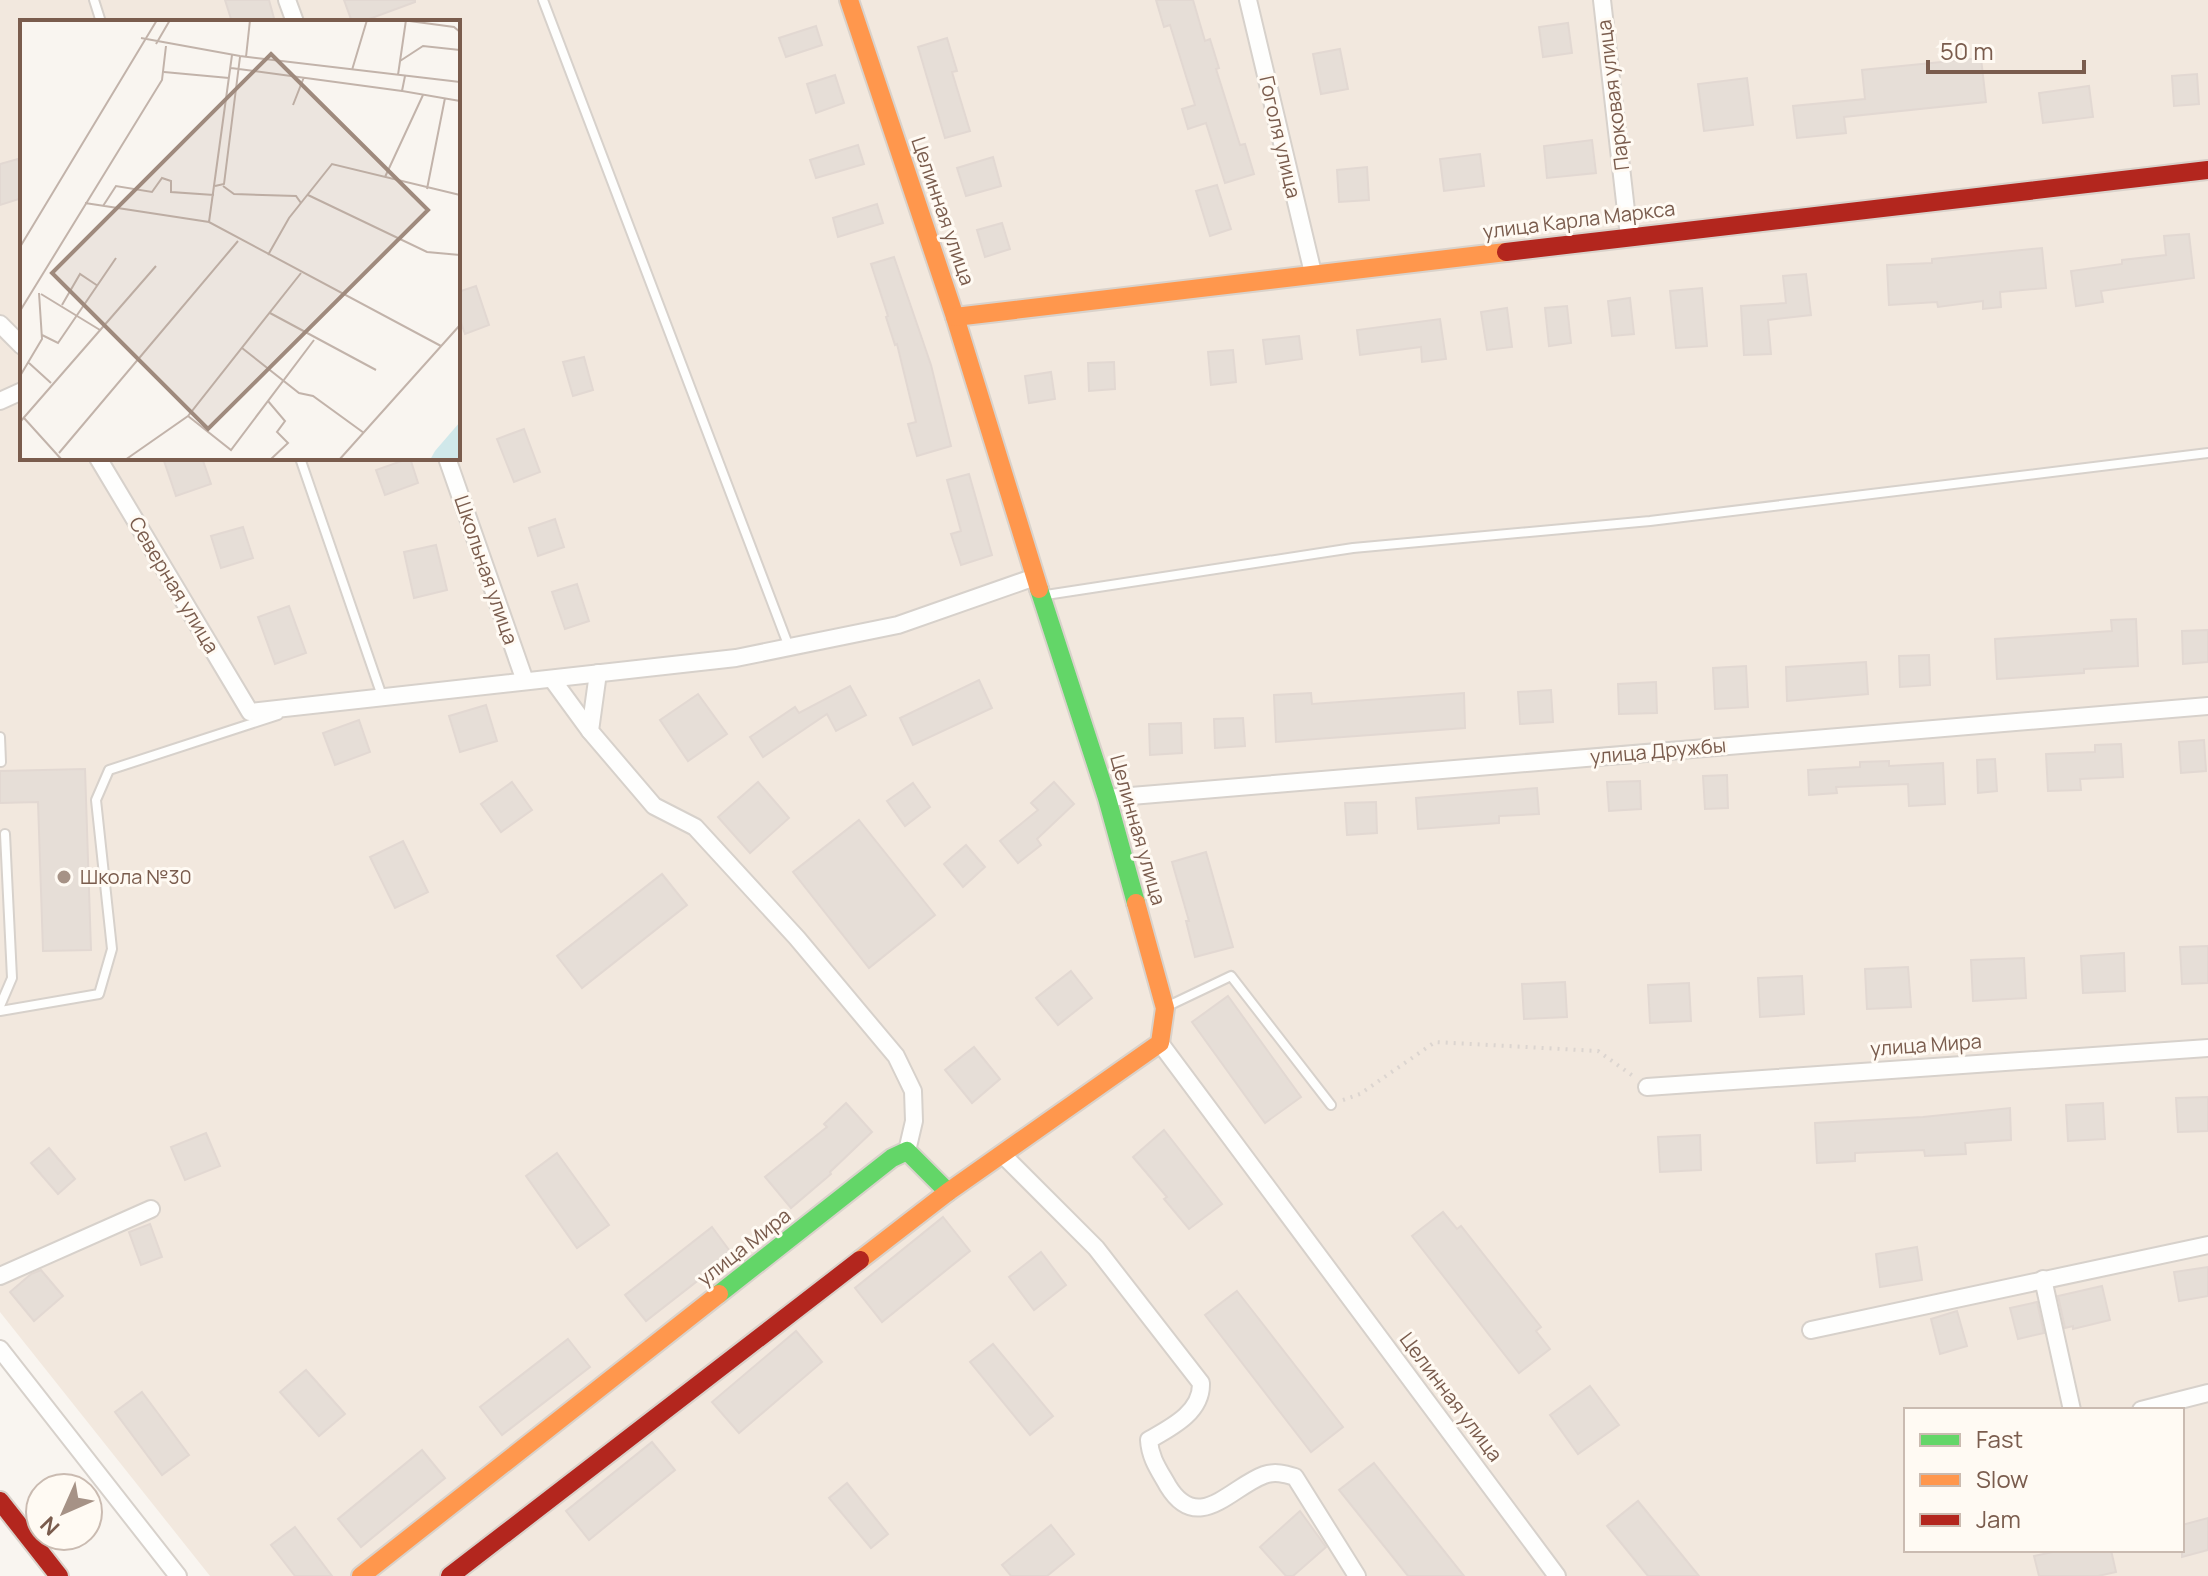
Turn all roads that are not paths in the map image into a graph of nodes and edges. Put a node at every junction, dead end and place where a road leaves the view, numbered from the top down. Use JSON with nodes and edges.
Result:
{"nodes":[{"id":1,"x":94,"y":0,"type":"edge"},
{"id":2,"x":287,"y":0,"type":"edge"},
{"id":3,"x":543,"y":0,"type":"edge"},
{"id":4,"x":849,"y":0,"type":"edge"},
{"id":5,"x":1248,"y":0,"type":"edge"},
{"id":6,"x":1602,"y":0,"type":"edge"},
{"id":7,"x":100,"y":20,"type":"edge"},
{"id":8,"x":294,"y":20,"type":"edge"},
{"id":9,"x":2208,"y":170,"type":"edge"},
{"id":10,"x":1629,"y":237,"type":"junction"},
{"id":11,"x":1313,"y":273,"type":"junction"},
{"id":12,"x":955,"y":317,"type":"junction"},
{"id":13,"x":0,"y":324,"type":"edge"},
{"id":14,"x":20,"y":344,"type":"edge"},
{"id":15,"x":20,"y":392,"type":"edge"},
{"id":16,"x":0,"y":401,"type":"edge"},
{"id":17,"x":2208,"y":453,"type":"edge"},
{"id":18,"x":99,"y":460,"type":"edge"},
{"id":19,"x":301,"y":460,"type":"edge"},
{"id":20,"x":448,"y":460,"type":"edge"},
{"id":21,"x":1035,"y":577,"type":"junction"},
{"id":22,"x":1041,"y":595,"type":"junction"},
{"id":23,"x":789,"y":647,"type":"junction"},
{"id":24,"x":598,"y":673,"type":"junction"},
{"id":25,"x":552,"y":679,"type":"junction"},
{"id":26,"x":525,"y":681,"type":"junction"},
{"id":27,"x":382,"y":697,"type":"junction"},
{"id":28,"x":309,"y":705,"type":"junction"},
{"id":29,"x":2208,"y":706,"type":"edge"},
{"id":30,"x":590,"y":731,"type":"junction"},
{"id":31,"x":0,"y":737,"type":"edge"},
{"id":32,"x":1,"y":762,"type":"edge"},
{"id":33,"x":1107,"y":798,"type":"junction"},
{"id":34,"x":5,"y":834,"type":"dead end"},
{"id":35,"x":5,"y":933,"type":"edge"},
{"id":36,"x":1165,"y":1008,"type":"junction"},
{"id":37,"x":0,"y":1009,"type":"edge"},
{"id":38,"x":1160,"y":1043,"type":"junction"},
{"id":39,"x":2208,"y":1048,"type":"edge"},
{"id":40,"x":1647,"y":1087,"type":"road end"},
{"id":41,"x":1331,"y":1105,"type":"road end"},
{"id":42,"x":907,"y":1151,"type":"junction"},
{"id":43,"x":1002,"y":1154,"type":"junction"},
{"id":44,"x":948,"y":1192,"type":"junction"},
{"id":45,"x":151,"y":1209,"type":"dead end"},
{"id":46,"x":2208,"y":1245,"type":"edge"},
{"id":47,"x":0,"y":1276,"type":"edge"},
{"id":48,"x":2043,"y":1279,"type":"junction"},
{"id":49,"x":1811,"y":1330,"type":"dead end"},
{"id":50,"x":0,"y":1349,"type":"edge"},
{"id":51,"x":2208,"y":1393,"type":"edge"},
{"id":52,"x":2072,"y":1408,"type":"edge"},
{"id":53,"x":2149,"y":1408,"type":"edge"},
{"id":54,"x":0,"y":1501,"type":"edge"},
{"id":55,"x":59,"y":1576,"type":"edge"},
{"id":56,"x":178,"y":1576,"type":"edge"},
{"id":57,"x":361,"y":1576,"type":"edge"},
{"id":58,"x":450,"y":1576,"type":"edge"},
{"id":59,"x":1357,"y":1576,"type":"edge"},
{"id":60,"x":1557,"y":1576,"type":"edge"}],
"edges":[{"from":1,"to":7,"type":"lane"},
{"from":2,"to":8,"type":"street"},
{"from":3,"to":23,"type":"lane"},
{"from":4,"to":12,"type":"street","name":"Целинная улица"},
{"from":5,"to":11,"type":"street","name":"Гоголя улица"},
{"from":6,"to":10,"type":"street","name":"Парковая улица"},
{"from":9,"to":10,"type":"street","name":"улица Карла Маркса"},
{"from":10,"to":11,"type":"street","name":"улица Карла Маркса"},
{"from":11,"to":12,"type":"street","name":"улица Карла Маркса"},
{"from":12,"to":21,"type":"street","name":"Целинная улица"},
{"from":13,"to":14,"type":"street"},
{"from":15,"to":16,"type":"street"},
{"from":17,"to":22,"type":"lane"},
{"from":18,"to":28,"type":"street","name":"Северная улица"},
{"from":19,"to":27,"type":"lane"},
{"from":20,"to":26,"type":"street","name":"Школьная улица"},
{"from":21,"to":22,"type":"street","name":"Целинная улица"},
{"from":21,"to":23,"type":"street"},
{"from":22,"to":33,"type":"street","name":"Целинная улица"},
{"from":23,"to":24,"type":"street"},
{"from":24,"to":25,"type":"street"},
{"from":24,"to":30,"type":"street"},
{"from":25,"to":26,"type":"street"},
{"from":25,"to":30,"type":"street"},
{"from":26,"to":27,"type":"street"},
{"from":27,"to":28,"type":"street"},
{"from":28,"to":37,"type":"lane"},
{"from":29,"to":33,"type":"street","name":"улица Дружбы"},
{"from":30,"to":42,"type":"street"},
{"from":31,"to":32,"type":"lane"},
{"from":33,"to":36,"type":"street","name":"Целинная улица"},
{"from":34,"to":35,"type":"lane"},
{"from":35,"to":37,"type":"lane"},
{"from":36,"to":38,"type":"street","name":"Целинная улица"},
{"from":36,"to":41,"type":"lane"},
{"from":38,"to":43,"type":"street"},
{"from":38,"to":60,"type":"street","name":"Целинная улица"},
{"from":39,"to":40,"type":"street","name":"улица Мира"},
{"from":42,"to":44,"type":"street"},
{"from":42,"to":57,"type":"street","name":"улица Мира"},
{"from":43,"to":44,"type":"street"},
{"from":43,"to":59,"type":"street"},
{"from":44,"to":58,"type":"street"},
{"from":45,"to":47,"type":"street"},
{"from":46,"to":48,"type":"street"},
{"from":48,"to":49,"type":"street"},
{"from":48,"to":52,"type":"street"},
{"from":50,"to":56,"type":"street"},
{"from":51,"to":53,"type":"street"},
{"from":54,"to":55,"type":"street"}]}
